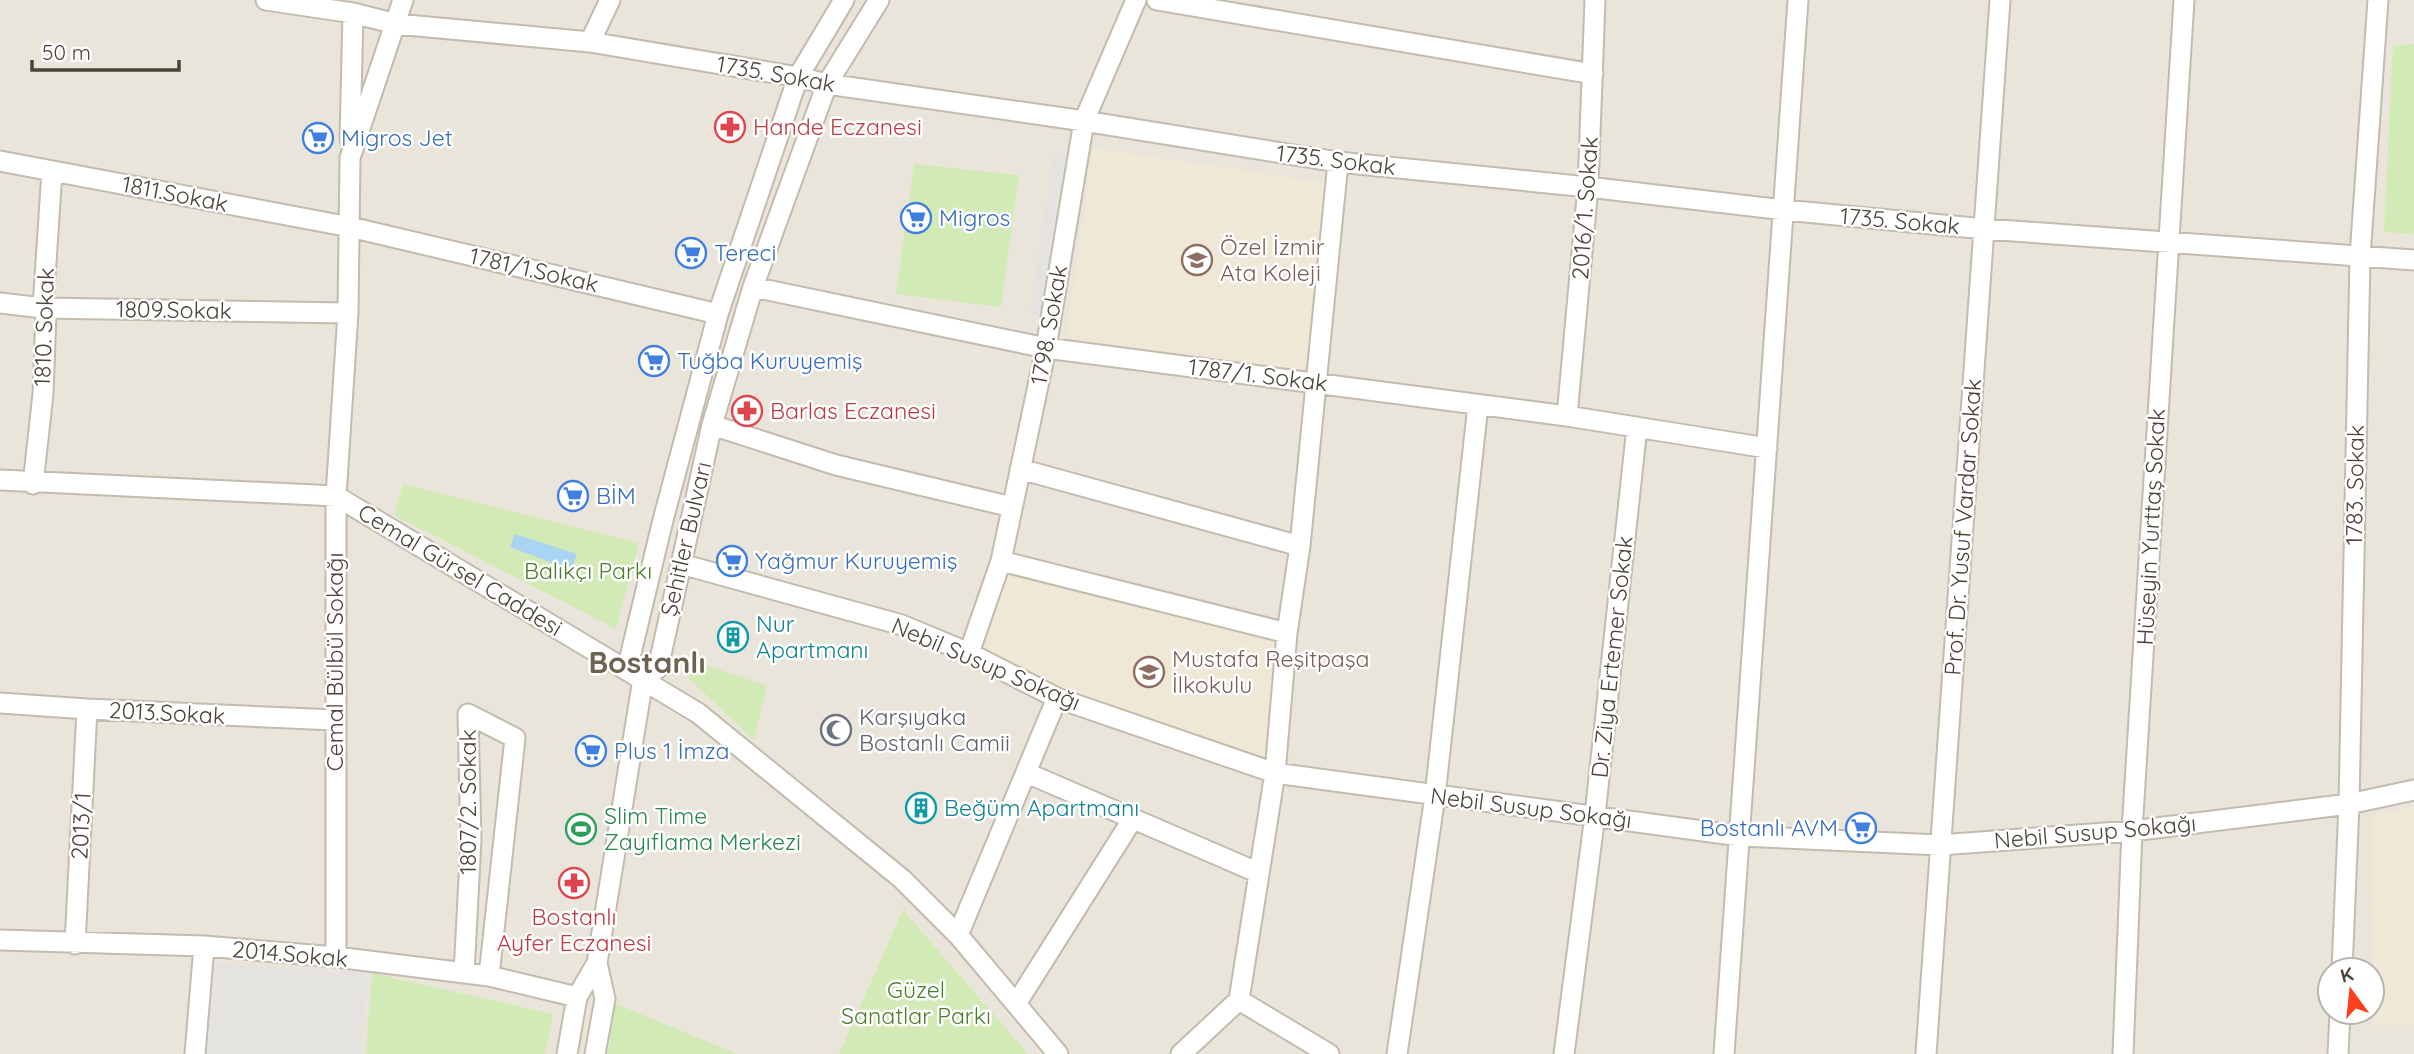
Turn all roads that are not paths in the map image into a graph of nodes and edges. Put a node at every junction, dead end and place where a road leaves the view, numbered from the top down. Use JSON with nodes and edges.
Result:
{"nodes":[{"id":1,"x":266,"y":0,"type":"edge"},
{"id":2,"x":403,"y":0,"type":"edge"},
{"id":3,"x":610,"y":0,"type":"edge"},
{"id":4,"x":844,"y":0,"type":"edge"},
{"id":5,"x":879,"y":0,"type":"edge"},
{"id":6,"x":1136,"y":0,"type":"edge"},
{"id":7,"x":1157,"y":0,"type":"edge"},
{"id":8,"x":1595,"y":0,"type":"edge"},
{"id":9,"x":1798,"y":0,"type":"edge"},
{"id":10,"x":2000,"y":0,"type":"edge"},
{"id":11,"x":2184,"y":0,"type":"edge"},
{"id":12,"x":2378,"y":0,"type":"edge"},
{"id":13,"x":353,"y":13,"type":"junction"},
{"id":14,"x":396,"y":24,"type":"junction"},
{"id":15,"x":590,"y":42,"type":"junction"},
{"id":16,"x":1593,"y":74,"type":"junction"},
{"id":17,"x":798,"y":76,"type":"junction"},
{"id":18,"x":828,"y":84,"type":"junction"},
{"id":19,"x":1084,"y":121,"type":"junction"},
{"id":20,"x":350,"y":158,"type":"junction"},
{"id":21,"x":0,"y":161,"type":"edge"},
{"id":22,"x":1338,"y":162,"type":"junction"},
{"id":23,"x":52,"y":171,"type":"junction"},
{"id":24,"x":1588,"y":187,"type":"junction"},
{"id":25,"x":1784,"y":210,"type":"junction"},
{"id":26,"x":350,"y":227,"type":"junction"},
{"id":27,"x":1985,"y":229,"type":"junction"},
{"id":28,"x":2168,"y":243,"type":"junction"},
{"id":29,"x":2360,"y":257,"type":"junction"},
{"id":30,"x":2414,"y":260,"type":"edge"},
{"id":31,"x":753,"y":287,"type":"junction"},
{"id":32,"x":0,"y":303,"type":"edge"},
{"id":33,"x":43,"y":308,"type":"junction"},
{"id":34,"x":348,"y":313,"type":"junction"},
{"id":35,"x":718,"y":314,"type":"junction"},
{"id":36,"x":1046,"y":348,"type":"junction"},
{"id":37,"x":1317,"y":383,"type":"junction"},
{"id":38,"x":1478,"y":405,"type":"junction"},
{"id":39,"x":1567,"y":416,"type":"junction"},
{"id":40,"x":712,"y":425,"type":"junction"},
{"id":41,"x":1637,"y":427,"type":"junction"},
{"id":42,"x":1767,"y":448,"type":"junction"},
{"id":43,"x":1020,"y":469,"type":"junction"},
{"id":44,"x":0,"y":481,"type":"edge"},
{"id":45,"x":33,"y":484,"type":"junction"},
{"id":46,"x":336,"y":496,"type":"junction"},
{"id":47,"x":1012,"y":507,"type":"junction"},
{"id":48,"x":1300,"y":546,"type":"junction"},
{"id":49,"x":1001,"y":561,"type":"junction"},
{"id":50,"x":681,"y":564,"type":"junction"},
{"id":51,"x":1287,"y":633,"type":"junction"},
{"id":52,"x":969,"y":653,"type":"junction"},
{"id":53,"x":643,"y":679,"type":"junction"},
{"id":54,"x":1057,"y":698,"type":"junction"},
{"id":55,"x":0,"y":703,"type":"edge"},
{"id":56,"x":87,"y":709,"type":"junction"},
{"id":57,"x":335,"y":720,"type":"junction"},
{"id":58,"x":1027,"y":773,"type":"junction"},
{"id":59,"x":1275,"y":773,"type":"junction"},
{"id":60,"x":2414,"y":790,"type":"edge"},
{"id":61,"x":1435,"y":796,"type":"junction"},
{"id":62,"x":2348,"y":804,"type":"junction"},
{"id":63,"x":1595,"y":816,"type":"junction"},
{"id":64,"x":1132,"y":820,"type":"junction"},
{"id":65,"x":2132,"y":831,"type":"junction"},
{"id":66,"x":1740,"y":836,"type":"junction"},
{"id":67,"x":1940,"y":845,"type":"junction"},
{"id":68,"x":1259,"y":873,"type":"junction"},
{"id":69,"x":958,"y":934,"type":"junction"},
{"id":70,"x":0,"y":940,"type":"edge"},
{"id":71,"x":75,"y":943,"type":"junction"},
{"id":72,"x":204,"y":946,"type":"junction"},
{"id":73,"x":2343,"y":956,"type":"edge"},
{"id":74,"x":336,"y":957,"type":"junction"},
{"id":75,"x":597,"y":963,"type":"junction"},
{"id":76,"x":464,"y":972,"type":"junction"},
{"id":77,"x":489,"y":976,"type":"junction"},
{"id":78,"x":577,"y":997,"type":"junction"},
{"id":79,"x":1239,"y":1000,"type":"junction"},
{"id":80,"x":1016,"y":1004,"type":"junction"},
{"id":81,"x":2339,"y":1026,"type":"edge"},
{"id":82,"x":195,"y":1054,"type":"edge"},
{"id":83,"x":567,"y":1054,"type":"edge"},
{"id":84,"x":595,"y":1054,"type":"edge"},
{"id":85,"x":1058,"y":1054,"type":"edge"},
{"id":86,"x":1181,"y":1054,"type":"edge"},
{"id":87,"x":1329,"y":1054,"type":"edge"},
{"id":88,"x":1397,"y":1054,"type":"edge"},
{"id":89,"x":1564,"y":1054,"type":"edge"},
{"id":90,"x":1724,"y":1054,"type":"edge"},
{"id":91,"x":1926,"y":1054,"type":"edge"},
{"id":92,"x":2123,"y":1054,"type":"edge"},
{"id":93,"x":2338,"y":1054,"type":"edge"}],
"edges":[{"from":1,"to":13,"type":"street","name":"1735. Sokak"},
{"from":2,"to":14,"type":"street","name":"Cemal Bülbül Sokağı"},
{"from":3,"to":15,"type":"street"},
{"from":4,"to":17,"type":"street","name":"Şehitler Bulvarı"},
{"from":5,"to":18,"type":"street","name":"Şehitler Bulvarı"},
{"from":6,"to":19,"type":"street","name":"1798. Sokak"},
{"from":7,"to":16,"type":"street"},
{"from":8,"to":16,"type":"street","name":"2016/1. Sokak"},
{"from":9,"to":25,"type":"street"},
{"from":10,"to":27,"type":"street","name":"Prof. Dr. Yusuf Vardar Sokak"},
{"from":11,"to":28,"type":"street","name":"Hüseyin Yurttaş Sokak"},
{"from":12,"to":29,"type":"street","name":"1783. Sokak"},
{"from":13,"to":14,"type":"street","name":"1735. Sokak"},
{"from":13,"to":20,"type":"street","name":"Cemal Bülbül Sokağı"},
{"from":14,"to":15,"type":"street","name":"1735. Sokak"},
{"from":14,"to":20,"type":"street","name":"Cemal Bülbül Sokağı"},
{"from":15,"to":17,"type":"street","name":"1735. Sokak"},
{"from":16,"to":24,"type":"street","name":"2016/1. Sokak"},
{"from":17,"to":18,"type":"street","name":"1735. Sokak"},
{"from":17,"to":35,"type":"street","name":"Şehitler Bulvarı"},
{"from":18,"to":19,"type":"street","name":"1735. Sokak"},
{"from":18,"to":31,"type":"street","name":"Şehitler Bulvarı"},
{"from":19,"to":22,"type":"street","name":"1735. Sokak"},
{"from":19,"to":36,"type":"street","name":"1798. Sokak"},
{"from":20,"to":26,"type":"street","name":"Cemal Bülbül Sokağı"},
{"from":21,"to":23,"type":"street","name":"1811.Sokak"},
{"from":22,"to":24,"type":"street","name":"1735. Sokak"},
{"from":22,"to":37,"type":"street"},
{"from":23,"to":26,"type":"street","name":"1811.Sokak"},
{"from":23,"to":33,"type":"street","name":"1810. Sokak"},
{"from":24,"to":25,"type":"street","name":"1735. Sokak"},
{"from":24,"to":39,"type":"street","name":"2016/1. Sokak"},
{"from":25,"to":27,"type":"street","name":"1735. Sokak"},
{"from":25,"to":42,"type":"street"},
{"from":26,"to":34,"type":"street","name":"Cemal Bülbül Sokağı"},
{"from":26,"to":35,"type":"street","name":"1781/1.Sokak"},
{"from":27,"to":28,"type":"street","name":"1735. Sokak"},
{"from":27,"to":67,"type":"street","name":"Prof. Dr. Yusuf Vardar Sokak"},
{"from":28,"to":29,"type":"street","name":"1735. Sokak"},
{"from":28,"to":65,"type":"street","name":"Hüseyin Yurttaş Sokak"},
{"from":29,"to":30,"type":"street","name":"1735. Sokak"},
{"from":29,"to":62,"type":"street","name":"1783. Sokak"},
{"from":31,"to":36,"type":"street","name":"1787/1. Sokak"},
{"from":31,"to":40,"type":"street","name":"Şehitler Bulvarı"},
{"from":32,"to":33,"type":"street","name":"1809.Sokak"},
{"from":33,"to":34,"type":"street","name":"1809.Sokak"},
{"from":33,"to":45,"type":"street","name":"1810. Sokak"},
{"from":34,"to":46,"type":"street","name":"Cemal Bülbül Sokağı"},
{"from":35,"to":53,"type":"street","name":"Şehitler Bulvarı"},
{"from":36,"to":37,"type":"street","name":"1787/1. Sokak"},
{"from":36,"to":43,"type":"street","name":"1798. Sokak"},
{"from":37,"to":38,"type":"street","name":"1787/1. Sokak"},
{"from":37,"to":48,"type":"street"},
{"from":38,"to":39,"type":"street","name":"1787/1. Sokak"},
{"from":38,"to":61,"type":"street"},
{"from":39,"to":41,"type":"street","name":"1787/1. Sokak"},
{"from":40,"to":47,"type":"street"},
{"from":40,"to":50,"type":"street","name":"Şehitler Bulvarı"},
{"from":41,"to":42,"type":"street","name":"1787/1. Sokak"},
{"from":41,"to":63,"type":"street","name":"Dr. Ziya Ertemer Sokak"},
{"from":42,"to":66,"type":"street"},
{"from":43,"to":47,"type":"street","name":"1798. Sokak"},
{"from":43,"to":48,"type":"street"},
{"from":44,"to":45,"type":"street","name":"Cemal Gürsel Caddesi"},
{"from":45,"to":46,"type":"street","name":"Cemal Gürsel Caddesi"},
{"from":46,"to":53,"type":"street","name":"Cemal Gürsel Caddesi"},
{"from":46,"to":57,"type":"street","name":"Cemal Bülbül Sokağı"},
{"from":47,"to":49,"type":"street","name":"1798. Sokak"},
{"from":48,"to":51,"type":"street"},
{"from":49,"to":51,"type":"street"},
{"from":49,"to":52,"type":"street","name":"1798. Sokak"},
{"from":50,"to":52,"type":"street","name":"Nebil Susup Sokağı"},
{"from":50,"to":53,"type":"street","name":"Şehitler Bulvarı"},
{"from":51,"to":59,"type":"street"},
{"from":52,"to":54,"type":"street","name":"Nebil Susup Sokağı"},
{"from":53,"to":69,"type":"street","name":"Cemal Gürsel Caddesi"},
{"from":53,"to":75,"type":"street"},
{"from":54,"to":58,"type":"street"},
{"from":54,"to":59,"type":"street","name":"Nebil Susup Sokağı"},
{"from":55,"to":56,"type":"street","name":"2013.Sokak"},
{"from":56,"to":57,"type":"street","name":"2013.Sokak"},
{"from":56,"to":71,"type":"street","name":"2013/1"},
{"from":57,"to":74,"type":"street","name":"Cemal Bülbül Sokağı"},
{"from":58,"to":64,"type":"street"},
{"from":58,"to":69,"type":"street"},
{"from":59,"to":61,"type":"street","name":"Nebil Susup Sokağı"},
{"from":59,"to":68,"type":"street"},
{"from":60,"to":62,"type":"street","name":"Nebil Susup Sokağı"},
{"from":61,"to":63,"type":"street","name":"Nebil Susup Sokağı"},
{"from":61,"to":88,"type":"street"},
{"from":62,"to":65,"type":"street","name":"Nebil Susup Sokağı"},
{"from":62,"to":73,"type":"street","name":"1783. Sokak"},
{"from":63,"to":66,"type":"street","name":"Nebil Susup Sokağı"},
{"from":63,"to":89,"type":"street","name":"Dr. Ziya Ertemer Sokak"},
{"from":64,"to":68,"type":"street"},
{"from":64,"to":80,"type":"street"},
{"from":65,"to":67,"type":"street","name":"Nebil Susup Sokağı"},
{"from":65,"to":92,"type":"street","name":"Hüseyin Yurttaş Sokak"},
{"from":66,"to":67,"type":"street","name":"Nebil Susup Sokağı"},
{"from":66,"to":90,"type":"street"},
{"from":67,"to":91,"type":"street","name":"Prof. Dr. Yusuf Vardar Sokak"},
{"from":68,"to":79,"type":"street"},
{"from":69,"to":80,"type":"street","name":"Cemal Gürsel Caddesi"},
{"from":70,"to":71,"type":"street","name":"2014.Sokak"},
{"from":71,"to":72,"type":"street","name":"2014.Sokak"},
{"from":72,"to":74,"type":"street","name":"2014.Sokak"},
{"from":72,"to":82,"type":"street"},
{"from":74,"to":76,"type":"street","name":"2014.Sokak"},
{"from":75,"to":78,"type":"street"},
{"from":75,"to":84,"type":"street"},
{"from":76,"to":77,"type":"street","name":"2014.Sokak"},
{"from":76,"to":77,"type":"street","name":"1807/2. Sokak"},
{"from":77,"to":78,"type":"street","name":"2014.Sokak"},
{"from":78,"to":83,"type":"street"},
{"from":79,"to":86,"type":"street"},
{"from":79,"to":87,"type":"street"},
{"from":80,"to":85,"type":"street","name":"Cemal Gürsel Caddesi"},
{"from":81,"to":93,"type":"street"}]}
